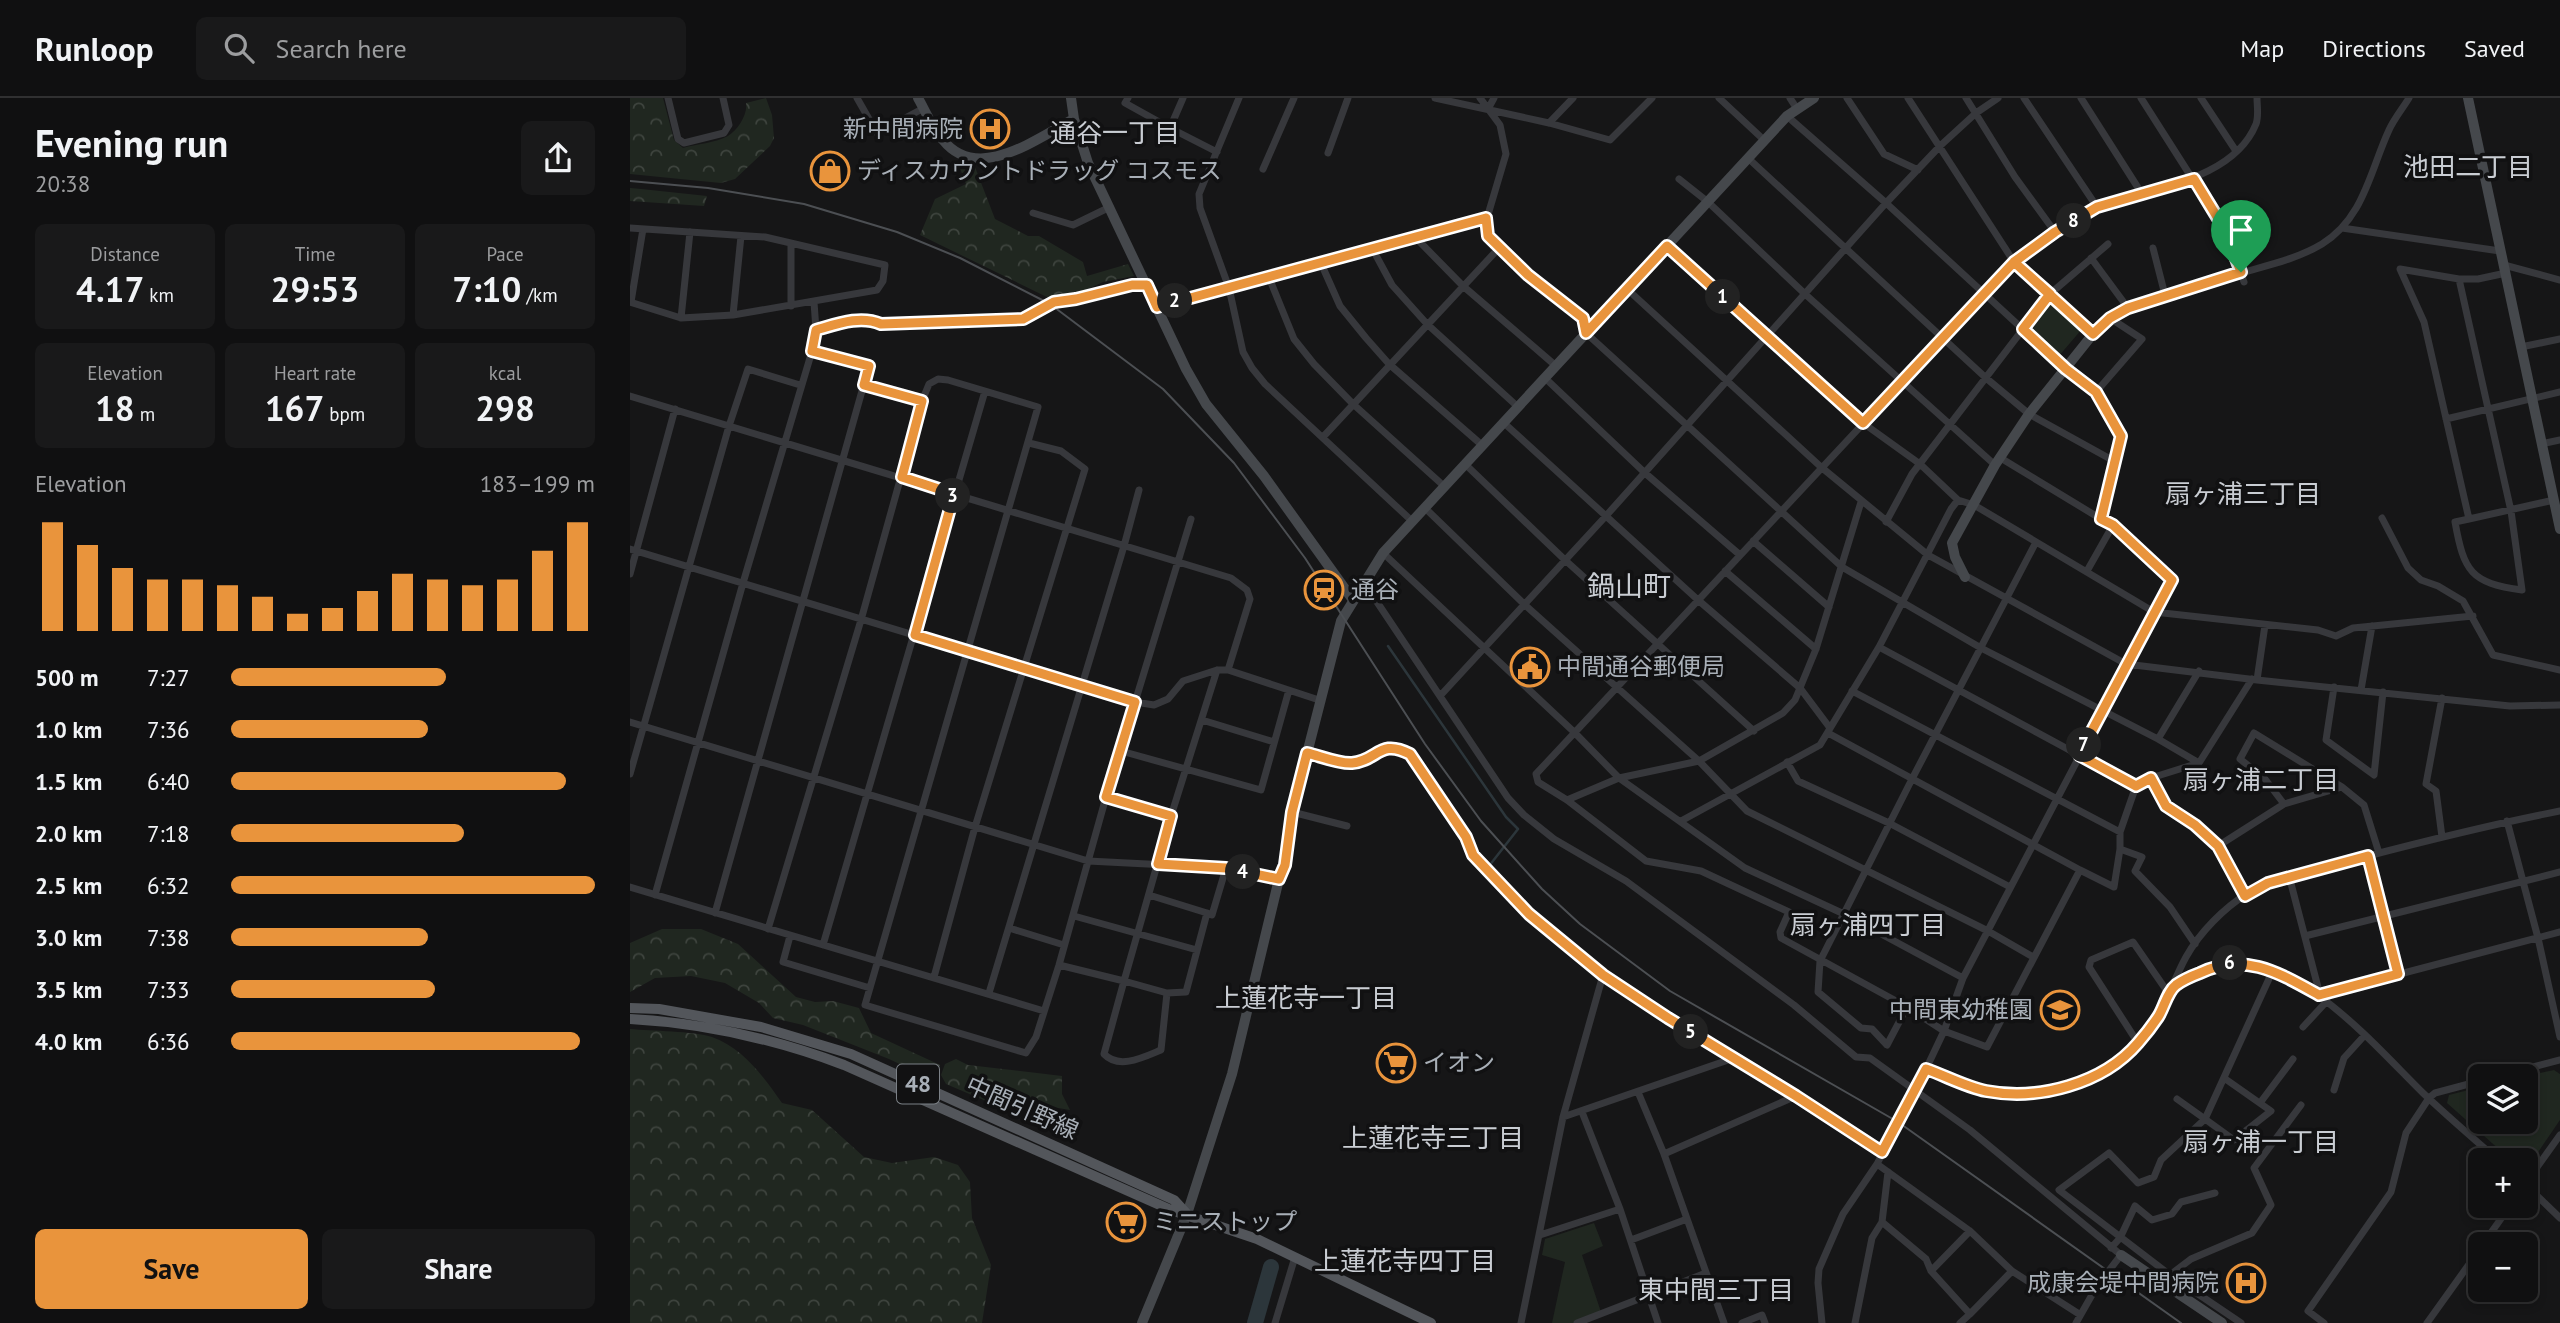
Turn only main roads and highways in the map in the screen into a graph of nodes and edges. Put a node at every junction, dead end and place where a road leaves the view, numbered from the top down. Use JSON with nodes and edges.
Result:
{"nodes":[{"id":1,"x":630,"y":1008,"type":"edge"},
{"id":2,"x":630,"y":1019,"type":"edge"},
{"id":3,"x":1187,"y":1214,"type":"junction"},
{"id":4,"x":1417,"y":1320,"type":"edge"},
{"id":5,"x":1431,"y":1323,"type":"edge"}],
"edges":[{"from":1,"to":3,"type":"main road","name":"中間引野線","number":"48"},
{"from":2,"to":3,"type":"main road","name":"中間引野線","number":"48"},
{"from":3,"to":4,"type":"main road","name":"中間引野線","number":"48"},
{"from":4,"to":5,"type":"main road","name":"中間引野線","number":"48"}]}
